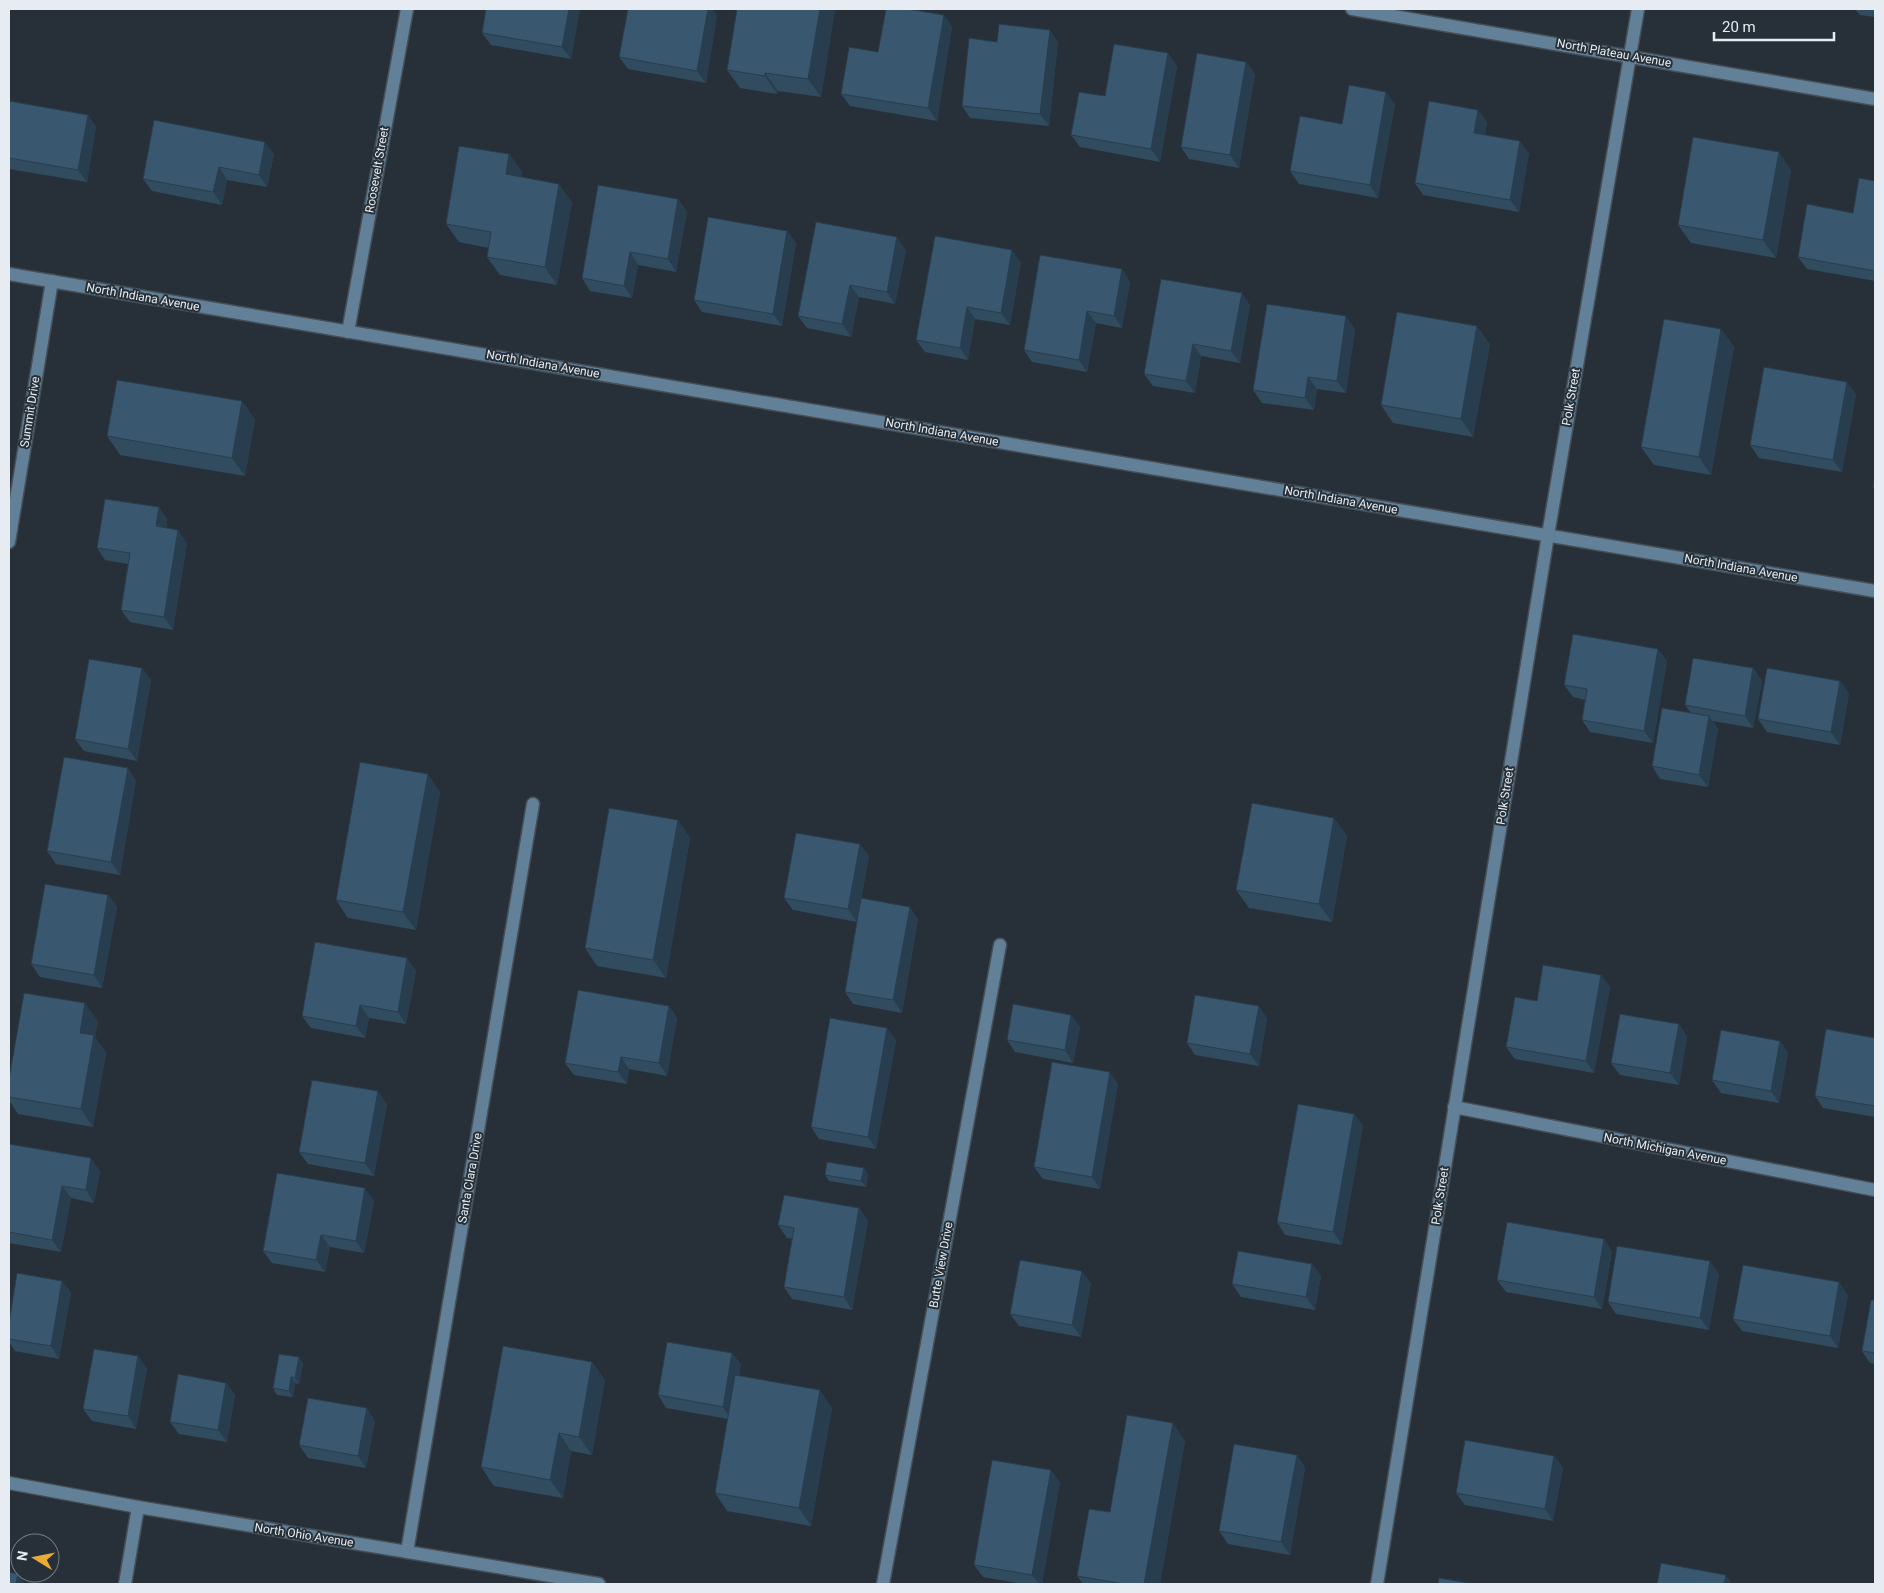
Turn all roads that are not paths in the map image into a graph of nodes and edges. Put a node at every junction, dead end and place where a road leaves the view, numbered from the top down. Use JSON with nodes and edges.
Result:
{"nodes":[{"id":1,"x":407,"y":9,"type":"edge"},
{"id":2,"x":1352,"y":9,"type":"edge"},
{"id":3,"x":1638,"y":9,"type":"edge"},
{"id":4,"x":1630,"y":56,"type":"junction"},
{"id":5,"x":1875,"y":99,"type":"edge"},
{"id":6,"x":9,"y":274,"type":"edge"},
{"id":7,"x":52,"y":281,"type":"junction"},
{"id":8,"x":348,"y":332,"type":"junction"},
{"id":9,"x":1548,"y":535,"type":"junction"},
{"id":10,"x":9,"y":542,"type":"edge"},
{"id":11,"x":1875,"y":591,"type":"edge"},
{"id":12,"x":533,"y":804,"type":"dead end"},
{"id":13,"x":1000,"y":946,"type":"dead end"},
{"id":14,"x":1454,"y":1107,"type":"junction"},
{"id":15,"x":1875,"y":1190,"type":"edge"},
{"id":16,"x":9,"y":1483,"type":"edge"},
{"id":17,"x":138,"y":1507,"type":"junction"},
{"id":18,"x":406,"y":1552,"type":"junction"},
{"id":19,"x":125,"y":1584,"type":"edge"},
{"id":20,"x":599,"y":1584,"type":"edge"},
{"id":21,"x":883,"y":1584,"type":"edge"},
{"id":22,"x":1377,"y":1584,"type":"edge"}],
"edges":[{"from":1,"to":8,"type":"street","name":"Roosevelt Street"},
{"from":2,"to":4,"type":"street","name":"North Plateau Avenue"},
{"from":3,"to":4,"type":"street","name":"Polk Street"},
{"from":4,"to":5,"type":"street","name":"North Plateau Avenue"},
{"from":4,"to":9,"type":"street","name":"Polk Street"},
{"from":6,"to":7,"type":"street","name":"North Indiana Avenue"},
{"from":7,"to":8,"type":"street","name":"North Indiana Avenue"},
{"from":7,"to":10,"type":"street","name":"Summit Drive"},
{"from":8,"to":9,"type":"street","name":"North Indiana Avenue"},
{"from":9,"to":11,"type":"street","name":"North Indiana Avenue"},
{"from":9,"to":14,"type":"street","name":"Polk Street"},
{"from":12,"to":18,"type":"street","name":"Santa Clara Drive"},
{"from":13,"to":21,"type":"street","name":"Butte View Drive"},
{"from":14,"to":15,"type":"street","name":"North Michigan Avenue"},
{"from":14,"to":22,"type":"street","name":"Polk Street"},
{"from":16,"to":17,"type":"street","name":"North Ohio Avenue"},
{"from":17,"to":18,"type":"street","name":"North Ohio Avenue"},
{"from":17,"to":19,"type":"street"},
{"from":18,"to":20,"type":"street","name":"North Ohio Avenue"}]}
